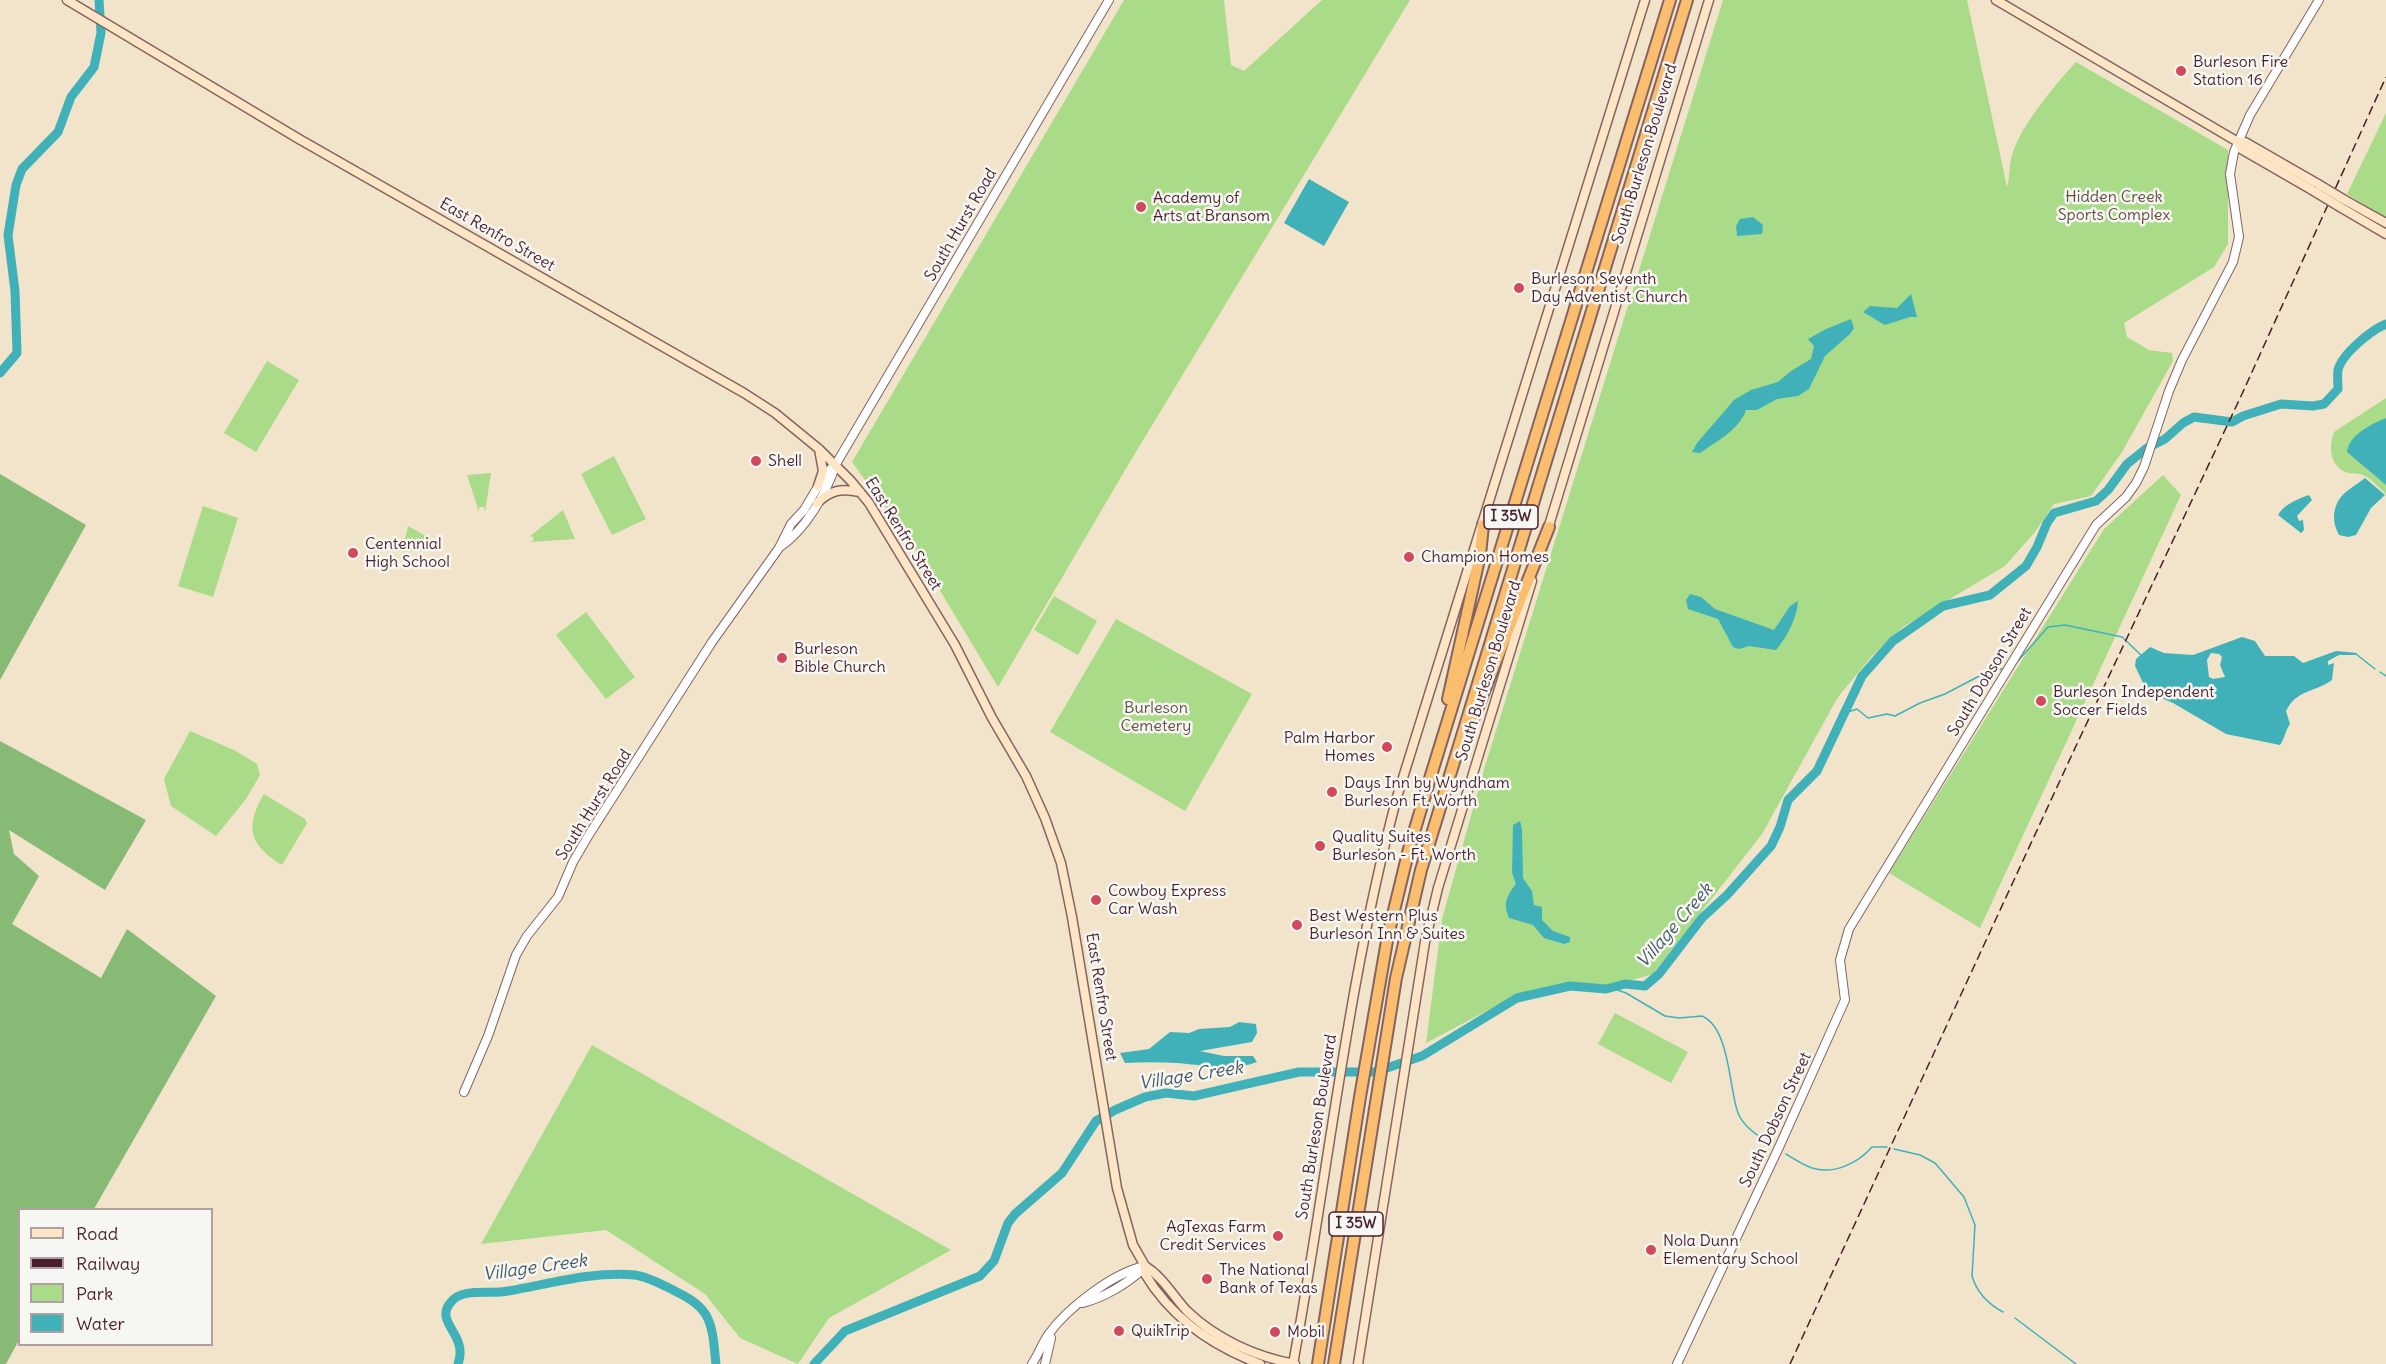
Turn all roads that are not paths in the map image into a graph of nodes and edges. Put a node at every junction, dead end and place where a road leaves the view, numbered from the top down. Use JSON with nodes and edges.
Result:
{"nodes":[{"id":1,"x":67,"y":0,"type":"edge"},
{"id":2,"x":1109,"y":0,"type":"edge"},
{"id":3,"x":1645,"y":0,"type":"edge"},
{"id":4,"x":1670,"y":0,"type":"edge"},
{"id":5,"x":1687,"y":0,"type":"edge"},
{"id":6,"x":1709,"y":0,"type":"edge"},
{"id":7,"x":1996,"y":0,"type":"edge"},
{"id":8,"x":2319,"y":0,"type":"edge"},
{"id":9,"x":2238,"y":142,"type":"junction"},
{"id":10,"x":2384,"y":225,"type":"edge"},
{"id":11,"x":819,"y":449,"type":"junction"},
{"id":12,"x":836,"y":464,"type":"junction"},
{"id":13,"x":818,"y":486,"type":"junction"},
{"id":14,"x":860,"y":492,"type":"junction"},
{"id":15,"x":817,"y":504,"type":"junction"},
{"id":16,"x":1483,"y":525,"type":"junction"},
{"id":17,"x":1549,"y":527,"type":"junction"},
{"id":18,"x":778,"y":548,"type":"junction"},
{"id":19,"x":1432,"y":772,"type":"junction"},
{"id":20,"x":1446,"y":782,"type":"junction"},
{"id":21,"x":464,"y":1092,"type":"dead end"},
{"id":22,"x":1145,"y":1266,"type":"junction"},
{"id":23,"x":1056,"y":1326,"type":"junction"},
{"id":24,"x":1197,"y":1332,"type":"junction"},
{"id":25,"x":1239,"y":1347,"type":"junction"},
{"id":26,"x":1032,"y":1364,"type":"edge"},
{"id":27,"x":1045,"y":1364,"type":"edge"},
{"id":28,"x":1260,"y":1364,"type":"edge"},
{"id":29,"x":1294,"y":1364,"type":"edge"},
{"id":30,"x":1318,"y":1364,"type":"edge"},
{"id":31,"x":1334,"y":1364,"type":"edge"},
{"id":32,"x":1358,"y":1364,"type":"edge"},
{"id":33,"x":1677,"y":1364,"type":"edge"}],
"edges":[{"from":1,"to":11,"type":"main road","name":"East Renfro Street"},
{"from":2,"to":12,"type":"street","name":"South Hurst Road"},
{"from":3,"to":16,"type":"main road","name":"South Burleson Boulevard"},
{"from":4,"to":19,"type":"highway","number":"I 35W"},
{"from":5,"to":20,"type":"highway","number":"I 35W"},
{"from":6,"to":17,"type":"main road","name":"South Burleson Boulevard"},
{"from":7,"to":9,"type":"main road"},
{"from":8,"to":9,"type":"street","name":"South Dobson Street"},
{"from":9,"to":10,"type":"main road","bridge":true},
{"from":9,"to":33,"type":"street","name":"South Dobson Street"},
{"from":11,"to":12,"type":"main road","name":"East Renfro Street"},
{"from":11,"to":13,"type":"main road"},
{"from":12,"to":13,"type":"street","name":"South Hurst Road"},
{"from":12,"to":14,"type":"main road","name":"East Renfro Street"},
{"from":12,"to":15,"type":"street","name":"South Hurst Road"},
{"from":13,"to":18,"type":"street","name":"South Hurst Road"},
{"from":14,"to":15,"type":"main road"},
{"from":14,"to":22,"type":"main road","name":"East Renfro Street"},
{"from":15,"to":18,"type":"street","name":"South Hurst Road"},
{"from":16,"to":19,"type":"highway"},
{"from":16,"to":29,"type":"main road","name":"South Burleson Boulevard"},
{"from":17,"to":20,"type":"highway"},
{"from":17,"to":32,"type":"main road","name":"South Burleson Boulevard"},
{"from":18,"to":21,"type":"street","name":"South Hurst Road"},
{"from":19,"to":30,"type":"highway","number":"I 35W"},
{"from":20,"to":31,"type":"highway","number":"I 35W"},
{"from":22,"to":23,"type":"street"},
{"from":22,"to":24,"type":"main road","name":"East Renfro Street"},
{"from":22,"to":25,"type":"main road","name":"East Renfro Street"},
{"from":23,"to":26,"type":"street"},
{"from":23,"to":27,"type":"street"},
{"from":24,"to":25,"type":"main road"},
{"from":24,"to":28,"type":"main road","name":"East Renfro Street"},
{"from":25,"to":29,"type":"main road","name":"East Renfro Street"}]}
